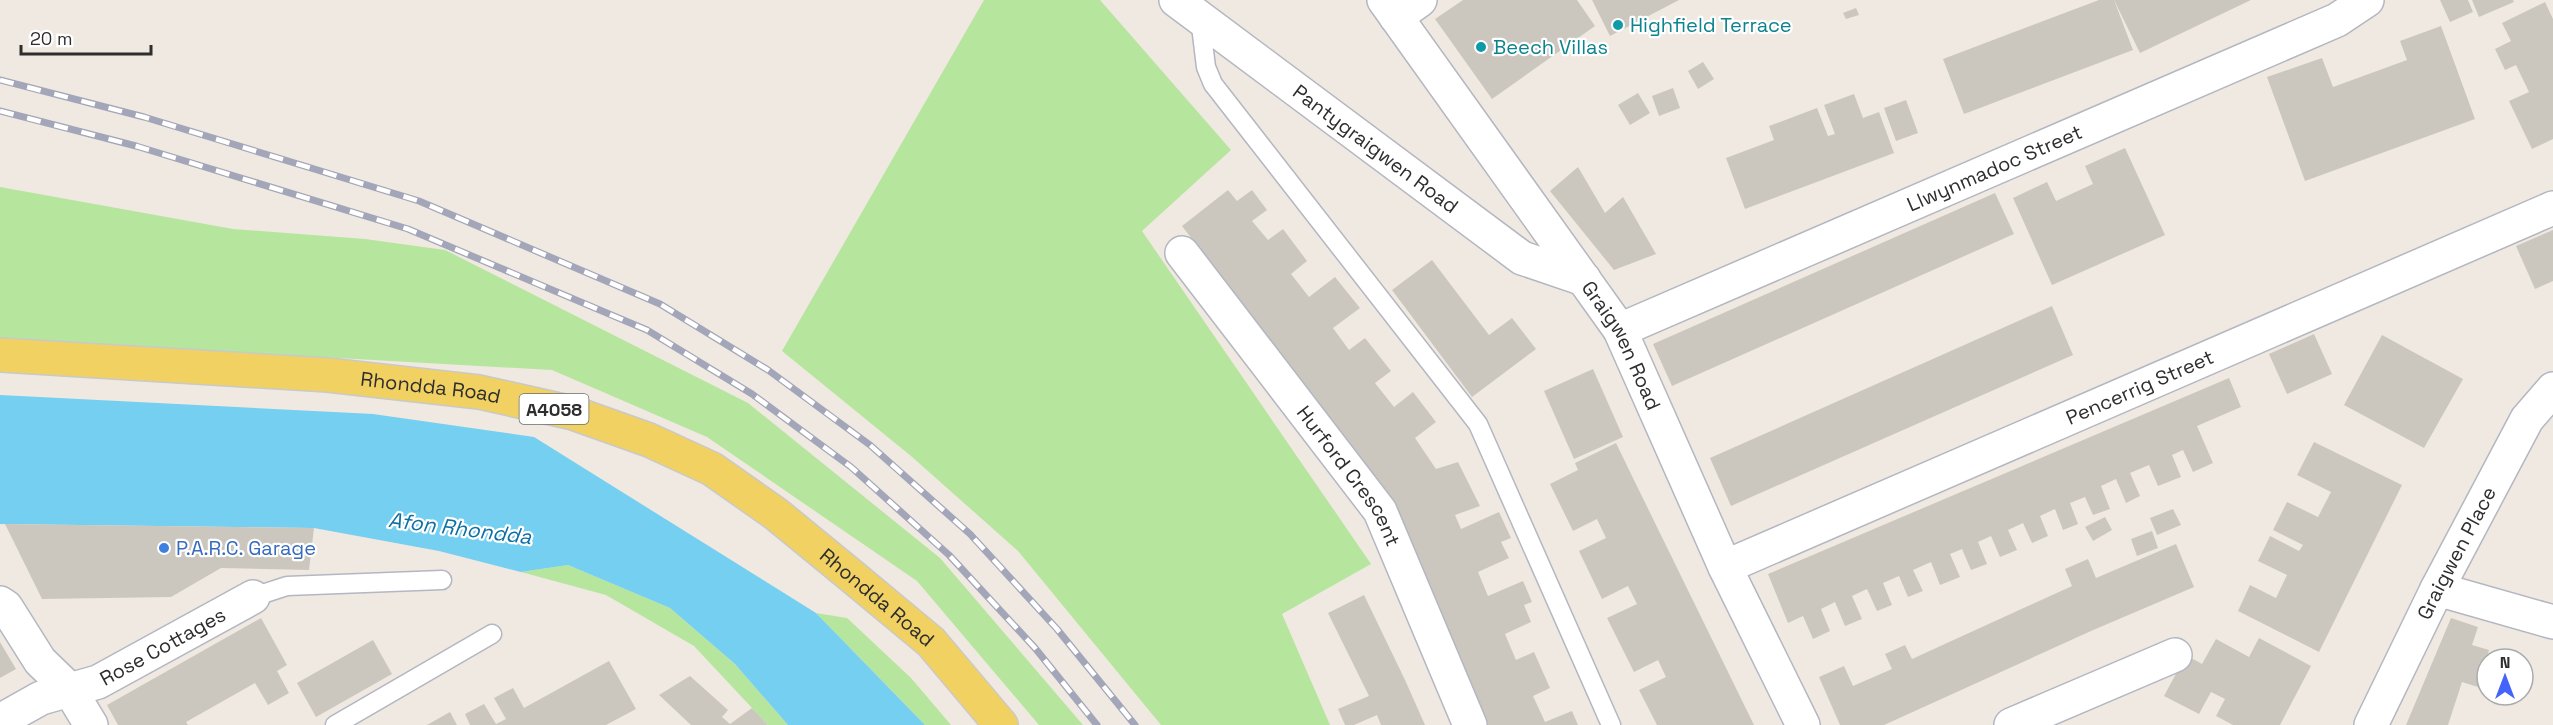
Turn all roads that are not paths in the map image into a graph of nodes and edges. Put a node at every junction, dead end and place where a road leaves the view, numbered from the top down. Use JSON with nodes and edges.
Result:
{"nodes":[{"id":1,"x":2367,"y":0,"type":"edge"},
{"id":2,"x":1400,"y":6,"type":"edge"},
{"id":3,"x":1188,"y":9,"type":"edge"},
{"id":4,"x":2553,"y":208,"type":"edge"},
{"id":5,"x":1182,"y":252,"type":"dead end"},
{"id":6,"x":1584,"y":279,"type":"junction"},
{"id":7,"x":1620,"y":330,"type":"junction"},
{"id":8,"x":0,"y":355,"type":"edge"},
{"id":9,"x":2553,"y":389,"type":"edge"},
{"id":10,"x":1725,"y":567,"type":"junction"},
{"id":11,"x":442,"y":580,"type":"dead end"},
{"id":12,"x":2437,"y":589,"type":"junction"},
{"id":13,"x":253,"y":597,"type":"joint"},
{"id":14,"x":0,"y":603,"type":"edge"},
{"id":15,"x":2553,"y":622,"type":"edge"},
{"id":16,"x":492,"y":634,"type":"dead end"},
{"id":17,"x":2175,"y":656,"type":"dead end"},
{"id":18,"x":70,"y":690,"type":"junction"},
{"id":19,"x":0,"y":721,"type":"edge"},
{"id":20,"x":91,"y":725,"type":"edge"},
{"id":21,"x":335,"y":725,"type":"edge"},
{"id":22,"x":1001,"y":725,"type":"edge"},
{"id":23,"x":1470,"y":725,"type":"edge"},
{"id":24,"x":1611,"y":725,"type":"edge"},
{"id":25,"x":1803,"y":725,"type":"edge"},
{"id":26,"x":2011,"y":725,"type":"edge"},
{"id":27,"x":2371,"y":725,"type":"edge"}],
"edges":[{"from":1,"to":7,"type":"street","name":"Llwynmadoc Street"},
{"from":2,"to":6,"type":"street","name":"Graigwen Road"},
{"from":3,"to":6,"type":"street","name":"Pantygraigwen Road"},
{"from":3,"to":24,"type":"lane"},
{"from":4,"to":10,"type":"street","name":"Pencerrig Street"},
{"from":5,"to":23,"type":"street","name":"Hurford Crescent"},
{"from":6,"to":7,"type":"street","name":"Graigwen Road"},
{"from":7,"to":10,"type":"street","name":"Graigwen Road"},
{"from":8,"to":22,"type":"main road","name":"Rhondda Road","number":"A4058"},
{"from":9,"to":12,"type":"street","name":"Graigwen Place"},
{"from":10,"to":25,"type":"street","name":"Graigwen Road"},
{"from":11,"to":13,"type":"lane"},
{"from":12,"to":15,"type":"street"},
{"from":12,"to":27,"type":"street","name":"Graigwen Place"},
{"from":13,"to":18,"type":"street","name":"Rose Cottages"},
{"from":14,"to":18,"type":"street"},
{"from":16,"to":21,"type":"lane"},
{"from":17,"to":26,"type":"street"},
{"from":18,"to":19,"type":"street","name":"Rose Cottages"},
{"from":18,"to":20,"type":"street"}]}
